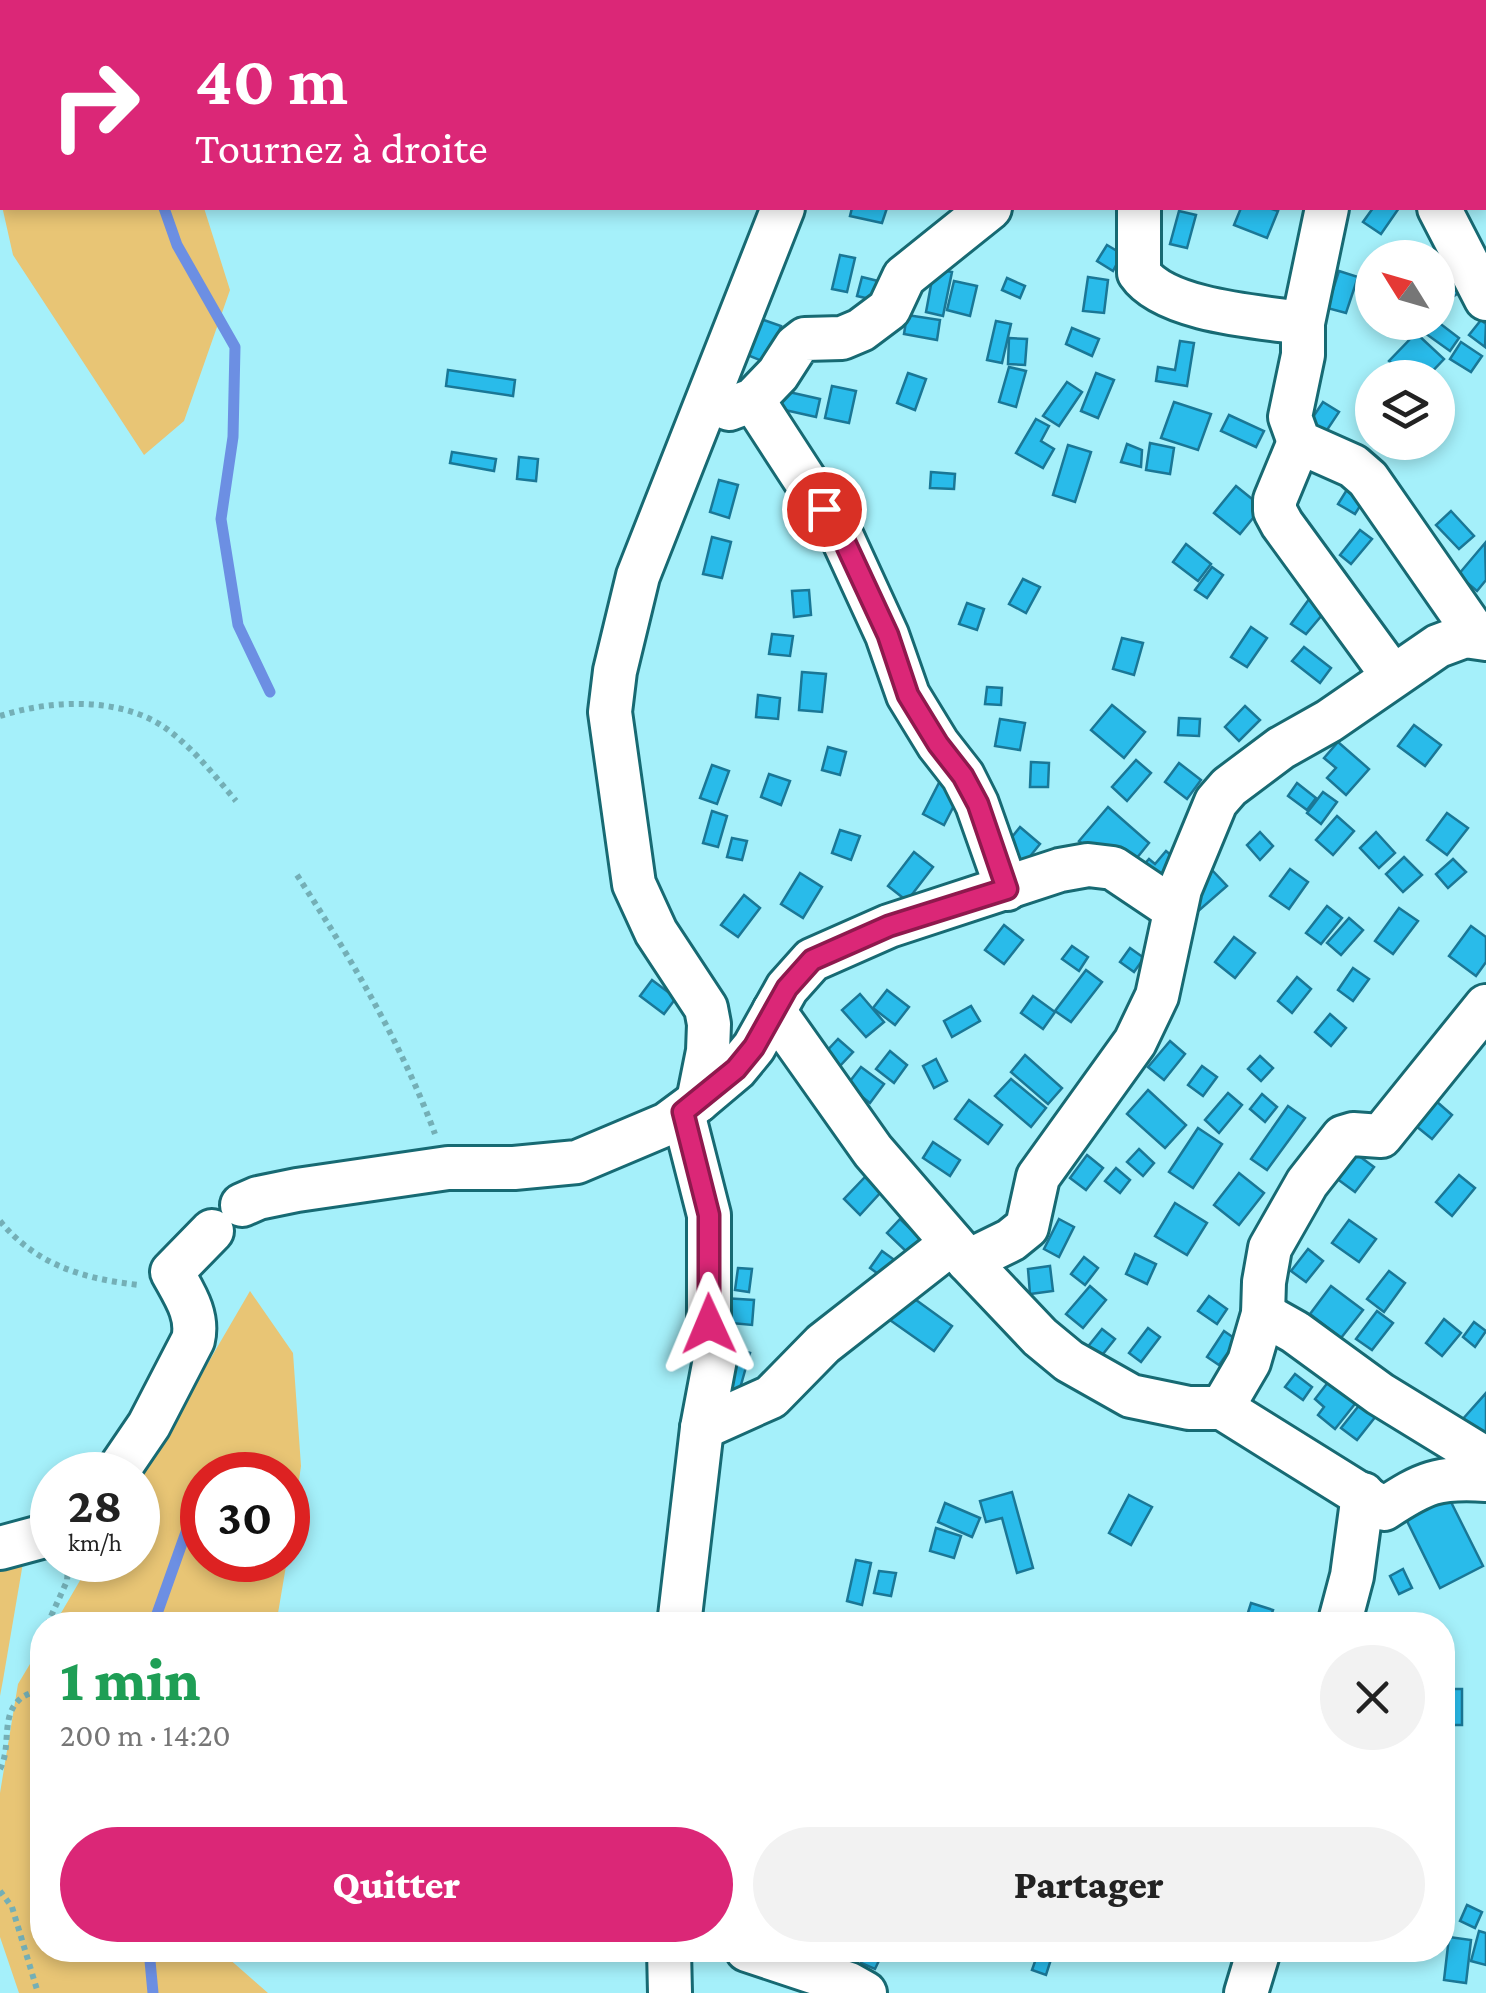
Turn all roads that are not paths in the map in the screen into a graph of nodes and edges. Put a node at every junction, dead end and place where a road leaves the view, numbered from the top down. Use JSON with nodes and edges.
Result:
{"nodes":[{"id":1,"x":782,"y":210,"type":"edge"},
{"id":2,"x":988,"y":210,"type":"edge"},
{"id":3,"x":1139,"y":210,"type":"edge"},
{"id":4,"x":1327,"y":210,"type":"edge"},
{"id":5,"x":1440,"y":210,"type":"edge"},
{"id":6,"x":1486,"y":300,"type":"edge"},
{"id":7,"x":1303,"y":323,"type":"junction"},
{"id":8,"x":754,"y":400,"type":"junction"},
{"id":9,"x":701,"y":420,"type":"junction"},
{"id":10,"x":1300,"y":442,"type":"junction"},
{"id":11,"x":1482,"y":637,"type":"edge"},
{"id":12,"x":1392,"y":675,"type":"junction"},
{"id":13,"x":1007,"y":889,"type":"junction"},
{"id":14,"x":1174,"y":909,"type":"junction"},
{"id":15,"x":1486,"y":1006,"type":"edge"},
{"id":16,"x":774,"y":1010,"type":"junction"},
{"id":17,"x":690,"y":1107,"type":"junction"},
{"id":18,"x":960,"y":1252,"type":"junction"},
{"id":19,"x":1264,"y":1314,"type":"junction"},
{"id":20,"x":1222,"y":1408,"type":"junction"},
{"id":21,"x":702,"y":1428,"type":"junction"},
{"id":22,"x":130,"y":1452,"type":"edge"},
{"id":23,"x":1486,"y":1459,"type":"edge"},
{"id":24,"x":1486,"y":1480,"type":"edge"},
{"id":25,"x":1363,"y":1494,"type":"junction"},
{"id":26,"x":30,"y":1540,"type":"edge"},
{"id":27,"x":0,"y":1548,"type":"edge"},
{"id":28,"x":680,"y":1612,"type":"edge"},
{"id":29,"x":1342,"y":1612,"type":"edge"},
{"id":30,"x":670,"y":1962,"type":"edge"},
{"id":31,"x":783,"y":1962,"type":"edge"},
{"id":32,"x":1255,"y":1962,"type":"edge"},
{"id":33,"x":670,"y":1993,"type":"edge"},
{"id":34,"x":865,"y":1993,"type":"edge"},
{"id":35,"x":1246,"y":1993,"type":"edge"}],
"edges":[{"from":1,"to":9,"type":"street"},
{"from":2,"to":8,"type":"street"},
{"from":3,"to":7,"type":"street"},
{"from":4,"to":7,"type":"street"},
{"from":5,"to":6,"type":"street"},
{"from":7,"to":10,"type":"street"},
{"from":8,"to":9,"type":"street"},
{"from":8,"to":13,"type":"street"},
{"from":9,"to":17,"type":"street"},
{"from":10,"to":11,"type":"street"},
{"from":10,"to":12,"type":"street"},
{"from":11,"to":12,"type":"street"},
{"from":12,"to":14,"type":"street"},
{"from":13,"to":14,"type":"street"},
{"from":13,"to":16,"type":"street"},
{"from":14,"to":18,"type":"street"},
{"from":15,"to":19,"type":"street"},
{"from":16,"to":17,"type":"street"},
{"from":16,"to":18,"type":"street"},
{"from":17,"to":21,"type":"street"},
{"from":17,"to":22,"type":"street"},
{"from":18,"to":20,"type":"street"},
{"from":18,"to":21,"type":"street"},
{"from":19,"to":20,"type":"street"},
{"from":19,"to":23,"type":"street"},
{"from":20,"to":25,"type":"street"},
{"from":21,"to":28,"type":"street"},
{"from":24,"to":25,"type":"street"},
{"from":25,"to":29,"type":"street"},
{"from":26,"to":27,"type":"street"},
{"from":30,"to":33,"type":"street"},
{"from":31,"to":34,"type":"street"},
{"from":32,"to":35,"type":"street"}]}
